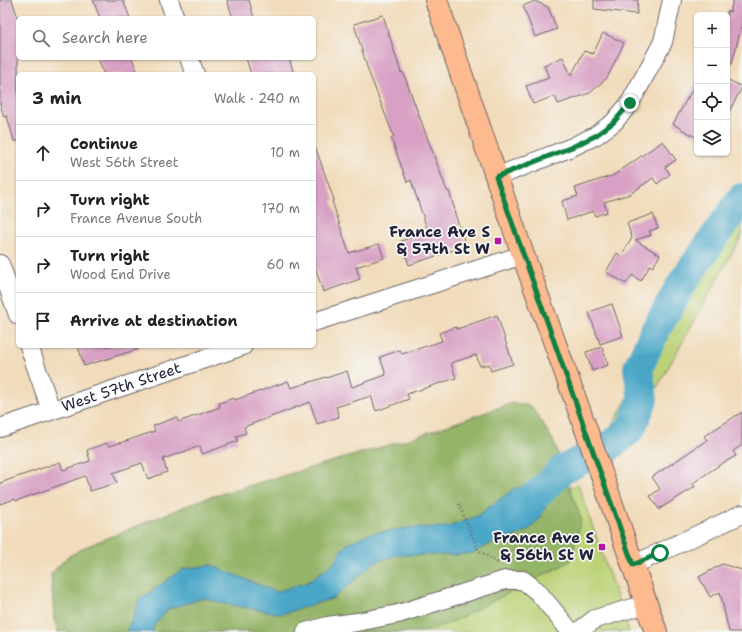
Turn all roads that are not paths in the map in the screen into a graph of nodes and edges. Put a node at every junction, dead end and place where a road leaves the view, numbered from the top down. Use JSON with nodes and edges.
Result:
{"nodes":[{"id":1,"x":169,"y":0,"type":"edge"},
{"id":2,"x":436,"y":0,"type":"edge"},
{"id":3,"x":672,"y":0,"type":"edge"},
{"id":4,"x":174,"y":16,"type":"edge"},
{"id":5,"x":190,"y":60,"type":"edge"},
{"id":6,"x":194,"y":72,"type":"edge"},
{"id":7,"x":496,"y":177,"type":"junction"},
{"id":8,"x":523,"y":255,"type":"junction"},
{"id":9,"x":0,"y":264,"type":"edge"},
{"id":10,"x":16,"y":309,"type":"edge"},
{"id":11,"x":316,"y":321,"type":"edge"},
{"id":12,"x":30,"y":348,"type":"edge"},
{"id":13,"x":237,"y":348,"type":"edge"},
{"id":14,"x":51,"y":410,"type":"junction"},
{"id":15,"x":0,"y":428,"type":"edge"},
{"id":16,"x":742,"y":514,"type":"edge"},
{"id":17,"x":633,"y":565,"type":"junction"},
{"id":18,"x":646,"y":604,"type":"junction"},
{"id":19,"x":306,"y":632,"type":"edge"},
{"id":20,"x":571,"y":632,"type":"edge"},
{"id":21,"x":578,"y":632,"type":"edge"},
{"id":22,"x":656,"y":632,"type":"edge"}],
"edges":[{"from":1,"to":4,"type":"street"},
{"from":2,"to":7,"type":"main road"},
{"from":3,"to":7,"type":"street"},
{"from":5,"to":6,"type":"street"},
{"from":7,"to":8,"type":"main road"},
{"from":8,"to":11,"type":"street"},
{"from":8,"to":17,"type":"main road"},
{"from":9,"to":10,"type":"street"},
{"from":12,"to":14,"type":"street"},
{"from":13,"to":14,"type":"street","name":"West 57th Street"},
{"from":14,"to":15,"type":"street","name":"West 57th Street"},
{"from":16,"to":17,"type":"street"},
{"from":17,"to":18,"type":"main road"},
{"from":18,"to":21,"type":"street"},
{"from":18,"to":22,"type":"main road"},
{"from":19,"to":20,"type":"street"}]}
